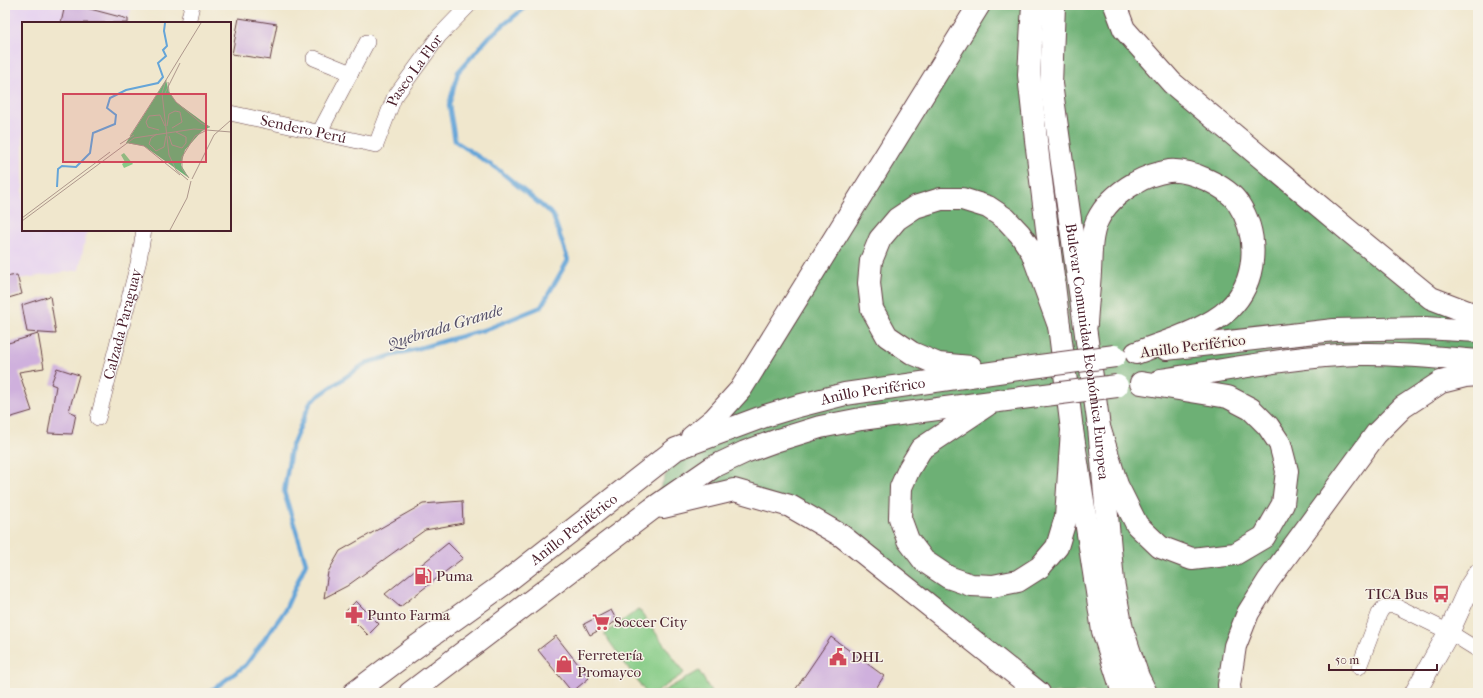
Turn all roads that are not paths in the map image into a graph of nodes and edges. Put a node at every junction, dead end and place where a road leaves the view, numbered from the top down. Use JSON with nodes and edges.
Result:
{"nodes":[{"id":1,"x":192,"y":5,"type":"edge"},
{"id":2,"x":469,"y":5,"type":"edge"},
{"id":3,"x":979,"y":5,"type":"edge"},
{"id":4,"x":1033,"y":5,"type":"edge"},
{"id":5,"x":1054,"y":5,"type":"edge"},
{"id":6,"x":1115,"y":5,"type":"edge"},
{"id":7,"x":188,"y":22,"type":"edge"},
{"id":8,"x":367,"y":42,"type":"dead end"},
{"id":9,"x":314,"y":58,"type":"dead end"},
{"id":10,"x":351,"y":73,"type":"junction"},
{"id":11,"x":231,"y":113,"type":"edge"},
{"id":12,"x":319,"y":132,"type":"junction"},
{"id":13,"x":376,"y":145,"type":"joint"},
{"id":14,"x":144,"y":231,"type":"edge"},
{"id":15,"x":1478,"y":316,"type":"edge"},
{"id":16,"x":1086,"y":324,"type":"junction"},
{"id":17,"x":1059,"y":326,"type":"junction"},
{"id":18,"x":1478,"y":331,"type":"edge"},
{"id":19,"x":1126,"y":354,"type":"junction"},
{"id":20,"x":1478,"y":362,"type":"edge"},
{"id":21,"x":1002,"y":370,"type":"junction"},
{"id":22,"x":1478,"y":375,"type":"edge"},
{"id":23,"x":1141,"y":383,"type":"junction"},
{"id":24,"x":992,"y":402,"type":"junction"},
{"id":25,"x":98,"y":418,"type":"dead end"},
{"id":26,"x":1099,"y":427,"type":"junction"},
{"id":27,"x":1072,"y":430,"type":"junction"},
{"id":28,"x":676,"y":449,"type":"junction"},
{"id":29,"x":652,"y":509,"type":"junction"},
{"id":30,"x":1478,"y":574,"type":"edge"},
{"id":31,"x":1449,"y":632,"type":"junction"},
{"id":32,"x":1478,"y":650,"type":"edge"},
{"id":33,"x":1359,"y":666,"type":"dead end"},
{"id":34,"x":354,"y":693,"type":"edge"},
{"id":35,"x":410,"y":693,"type":"edge"},
{"id":36,"x":1039,"y":693,"type":"edge"},
{"id":37,"x":1124,"y":693,"type":"edge"},
{"id":38,"x":1146,"y":693,"type":"edge"},
{"id":39,"x":1230,"y":693,"type":"edge"},
{"id":40,"x":1415,"y":693,"type":"edge"}],
"edges":[{"from":1,"to":7,"type":"street"},
{"from":2,"to":13,"type":"street","name":"Paseo La Flor"},
{"from":3,"to":28,"type":"main road"},
{"from":4,"to":17,"type":"main road","name":"Bulevar Comunidad Económica Europea"},
{"from":5,"to":16,"type":"main road","name":"Bulevar Comunidad Económica Europea"},
{"from":6,"to":15,"type":"main road"},
{"from":8,"to":10,"type":"street"},
{"from":9,"to":10,"type":"street"},
{"from":10,"to":12,"type":"street"},
{"from":11,"to":12,"type":"street","name":"Sendero Perú"},
{"from":12,"to":13,"type":"street","name":"Sendero Perú"},
{"from":14,"to":25,"type":"street","name":"Calzada Paraguay"},
{"from":16,"to":19,"type":"main road"},
{"from":16,"to":26,"type":"main road","name":"Bulevar Comunidad Económica Europea"},
{"from":17,"to":21,"type":"main road"},
{"from":17,"to":27,"type":"main road","name":"Bulevar Comunidad Económica Europea"},
{"from":18,"to":19,"type":"main road","name":"Anillo Periférico"},
{"from":19,"to":21,"type":"main road","name":"Anillo Periférico","bridge":true},
{"from":20,"to":23,"type":"main road","name":"Anillo Periférico"},
{"from":21,"to":28,"type":"main road","name":"Anillo Periférico"},
{"from":22,"to":39,"type":"main road"},
{"from":23,"to":24,"type":"main road","name":"Anillo Periférico","bridge":true},
{"from":23,"to":26,"type":"main road"},
{"from":24,"to":27,"type":"main road"},
{"from":24,"to":29,"type":"main road","name":"Anillo Periférico"},
{"from":26,"to":38,"type":"main road","name":"Bulevar Comunidad Económica Europea"},
{"from":27,"to":37,"type":"main road","name":"Bulevar Comunidad Económica Europea"},
{"from":28,"to":34,"type":"main road","name":"Anillo Periférico"},
{"from":29,"to":35,"type":"main road","name":"Anillo Periférico"},
{"from":29,"to":36,"type":"main road"},
{"from":30,"to":31,"type":"main road"},
{"from":31,"to":32,"type":"street"},
{"from":31,"to":33,"type":"street"},
{"from":31,"to":40,"type":"main road"}]}
